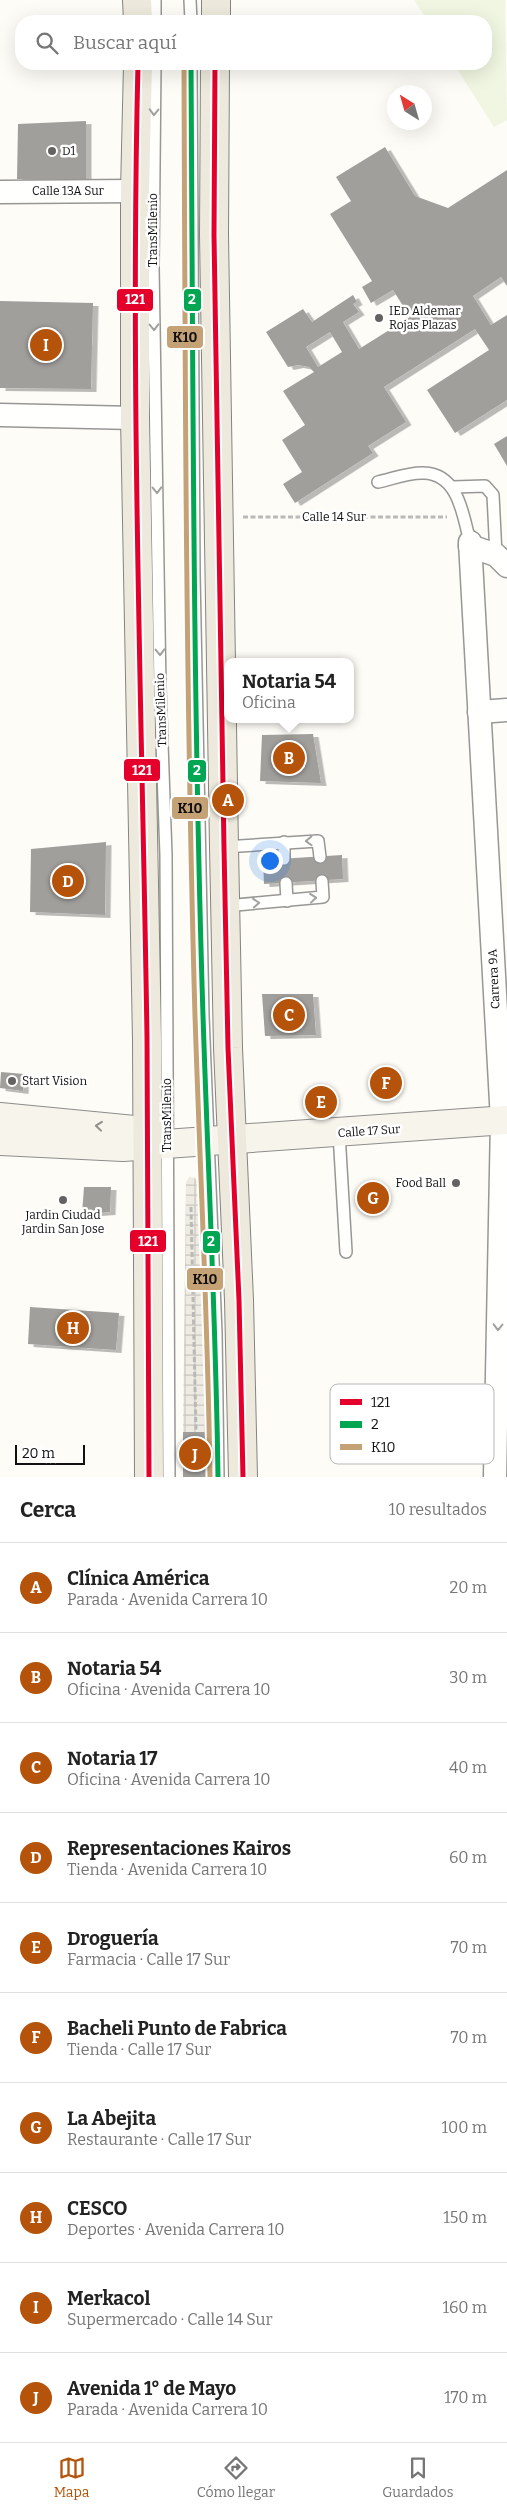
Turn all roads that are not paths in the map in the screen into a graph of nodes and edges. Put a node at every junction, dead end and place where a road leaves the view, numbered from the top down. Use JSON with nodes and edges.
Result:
{"nodes":[{"id":1,"x":137,"y":0,"type":"edge"},
{"id":2,"x":155,"y":0,"type":"edge"},
{"id":3,"x":190,"y":0,"type":"edge"},
{"id":4,"x":216,"y":0,"type":"edge"},
{"id":5,"x":138,"y":15,"type":"edge"},
{"id":6,"x":155,"y":15,"type":"edge"},
{"id":7,"x":191,"y":15,"type":"edge"},
{"id":8,"x":216,"y":15,"type":"edge"},
{"id":9,"x":138,"y":70,"type":"edge"},
{"id":10,"x":155,"y":70,"type":"edge"},
{"id":11,"x":191,"y":70,"type":"edge"},
{"id":12,"x":215,"y":70,"type":"edge"},
{"id":13,"x":135,"y":191,"type":"junction"},
{"id":14,"x":0,"y":192,"type":"edge"},
{"id":15,"x":0,"y":415,"type":"edge"},
{"id":16,"x":135,"y":418,"type":"junction"},
{"id":17,"x":378,"y":482,"type":"dead end"},
{"id":18,"x":453,"y":487,"type":"junction"},
{"id":19,"x":470,"y":544,"type":"junction"},
{"id":20,"x":502,"y":561,"type":"edge"},
{"id":21,"x":507,"y":710,"type":"edge"},
{"id":22,"x":480,"y":712,"type":"junction"},
{"id":23,"x":284,"y":842,"type":"junction"},
{"id":24,"x":224,"y":847,"type":"junction"},
{"id":25,"x":320,"y":857,"type":"dead end"},
{"id":26,"x":284,"y":859,"type":"dead end"},
{"id":27,"x":322,"y":880,"type":"dead end"},
{"id":28,"x":286,"y":883,"type":"dead end"},
{"id":29,"x":287,"y":901,"type":"junction"},
{"id":30,"x":225,"y":906,"type":"junction"},
{"id":31,"x":0,"y":1117,"type":"edge"},
{"id":32,"x":504,"y":1120,"type":"edge"},
{"id":33,"x":339,"y":1133,"type":"junction"},
{"id":34,"x":158,"y":1139,"type":"junction"},
{"id":35,"x":0,"y":1141,"type":"edge"},
{"id":36,"x":216,"y":1141,"type":"junction"},
{"id":37,"x":346,"y":1252,"type":"dead end"},
{"id":38,"x":149,"y":1477,"type":"edge"},
{"id":39,"x":169,"y":1477,"type":"edge"},
{"id":40,"x":218,"y":1477,"type":"edge"},
{"id":41,"x":242,"y":1477,"type":"edge"},
{"id":42,"x":495,"y":1477,"type":"edge"}],
"edges":[{"from":1,"to":5,"type":"main road"},
{"from":2,"to":6,"type":"lane"},
{"from":3,"to":7,"type":"lane"},
{"from":4,"to":8,"type":"main road"},
{"from":9,"to":13,"type":"main road"},
{"from":10,"to":34,"type":"lane","name":"TransMilenio","one_way":true},
{"from":11,"to":36,"type":"lane"},
{"from":12,"to":24,"type":"main road"},
{"from":13,"to":14,"type":"street","name":"Calle 13A Sur"},
{"from":13,"to":16,"type":"main road"},
{"from":15,"to":16,"type":"street"},
{"from":16,"to":34,"type":"main road"},
{"from":17,"to":18,"type":"lane"},
{"from":18,"to":19,"type":"lane"},
{"from":18,"to":20,"type":"lane"},
{"from":19,"to":20,"type":"street"},
{"from":19,"to":22,"type":"street","name":"Carrera 9A"},
{"from":21,"to":22,"type":"street"},
{"from":22,"to":32,"type":"street","name":"Carrera 9A"},
{"from":23,"to":24,"type":"lane"},
{"from":25,"to":23,"type":"lane","one_way":true},
{"from":23,"to":26,"type":"lane"},
{"from":24,"to":30,"type":"main road"},
{"from":29,"to":27,"type":"lane","one_way":true},
{"from":28,"to":29,"type":"lane"},
{"from":30,"to":29,"type":"lane","one_way":true},
{"from":30,"to":36,"type":"main road"},
{"from":34,"to":31,"type":"street","name":"Calle 17 Sur","one_way":true},
{"from":32,"to":33,"type":"street","name":"Calle 17 Sur"},
{"from":32,"to":42,"type":"street","name":"Carrera 9A","one_way":true},
{"from":33,"to":36,"type":"street","name":"Calle 17 Sur"},
{"from":33,"to":37,"type":"lane"},
{"from":34,"to":35,"type":"street","name":"Calle 17 Sur"},
{"from":34,"to":36,"type":"street","name":"Calle 17 Sur"},
{"from":34,"to":38,"type":"main road"},
{"from":34,"to":39,"type":"lane","name":"TransMilenio"},
{"from":36,"to":40,"type":"lane"},
{"from":36,"to":41,"type":"main road"}]}
